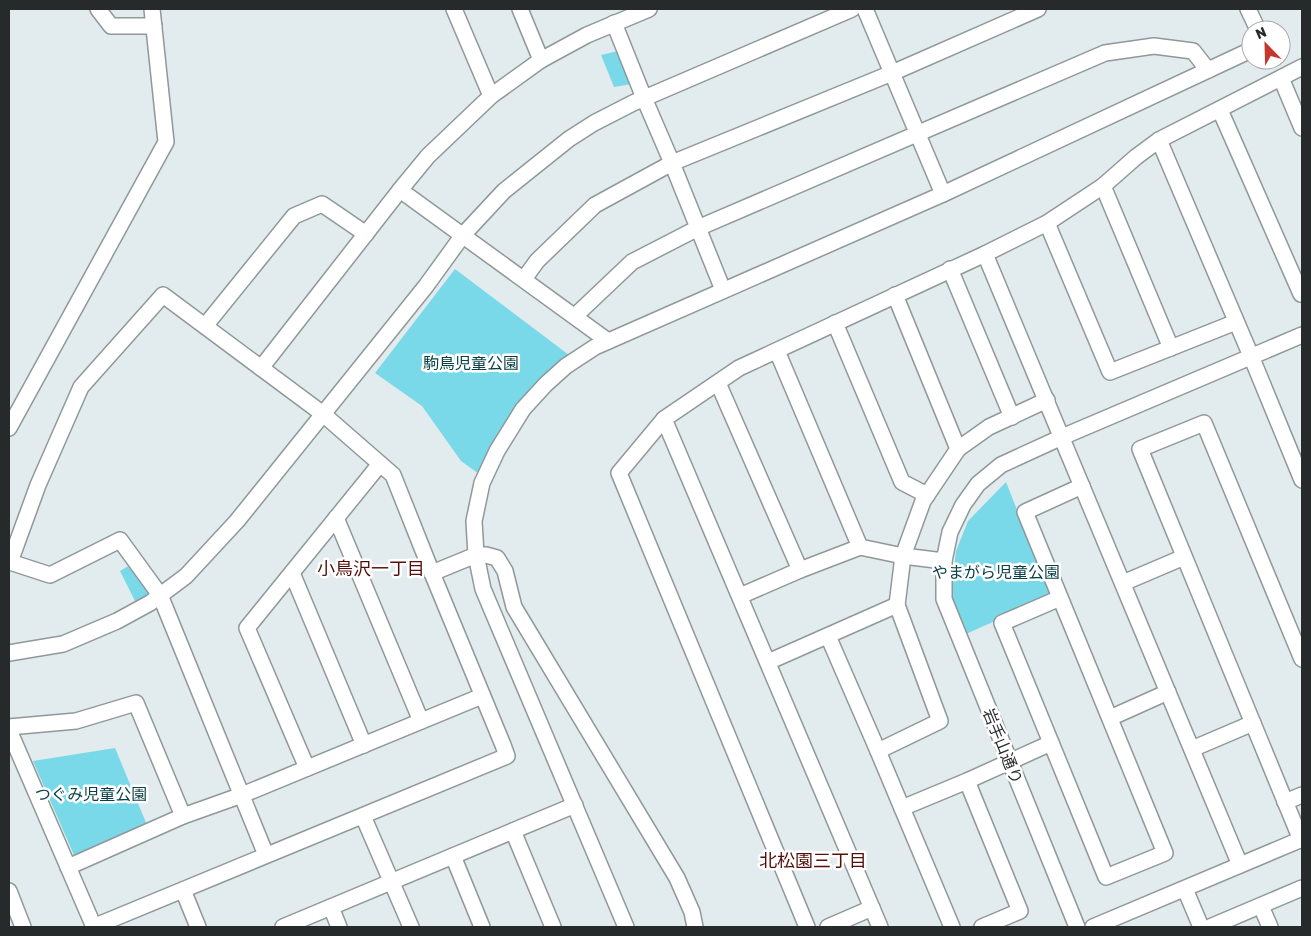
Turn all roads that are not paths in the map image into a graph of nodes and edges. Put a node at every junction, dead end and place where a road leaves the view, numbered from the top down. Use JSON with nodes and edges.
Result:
{"nodes":[{"id":1,"x":98,"y":9,"type":"edge"},
{"id":2,"x":152,"y":9,"type":"edge"},
{"id":3,"x":454,"y":9,"type":"edge"},
{"id":4,"x":520,"y":9,"type":"edge"},
{"id":5,"x":649,"y":9,"type":"edge"},
{"id":6,"x":852,"y":9,"type":"edge"},
{"id":7,"x":865,"y":9,"type":"edge"},
{"id":8,"x":1038,"y":9,"type":"edge"},
{"id":9,"x":614,"y":23,"type":"junction"},
{"id":10,"x":154,"y":26,"type":"junction"},
{"id":11,"x":1241,"y":55,"type":"edge"},
{"id":12,"x":541,"y":60,"type":"junction"},
{"id":13,"x":1302,"y":68,"type":"edge"},
{"id":14,"x":1208,"y":70,"type":"junction"},
{"id":15,"x":892,"y":73,"type":"junction"},
{"id":16,"x":1281,"y":78,"type":"junction"},
{"id":17,"x":491,"y":96,"type":"junction"},
{"id":18,"x":644,"y":98,"type":"junction"},
{"id":19,"x":1220,"y":110,"type":"junction"},
{"id":20,"x":1302,"y":128,"type":"edge"},
{"id":21,"x":918,"y":134,"type":"junction"},
{"id":22,"x":1159,"y":140,"type":"junction"},
{"id":23,"x":672,"y":163,"type":"junction"},
{"id":24,"x":1103,"y":186,"type":"junction"},
{"id":25,"x":400,"y":190,"type":"junction"},
{"id":26,"x":943,"y":194,"type":"junction"},
{"id":27,"x":1047,"y":223,"type":"junction"},
{"id":28,"x":698,"y":228,"type":"junction"},
{"id":29,"x":366,"y":234,"type":"junction"},
{"id":30,"x":463,"y":235,"type":"junction"},
{"id":31,"x":985,"y":254,"type":"junction"},
{"id":32,"x":950,"y":269,"type":"junction"},
{"id":33,"x":524,"y":279,"type":"junction"},
{"id":34,"x":723,"y":290,"type":"junction"},
{"id":35,"x":1302,"y":293,"type":"edge"},
{"id":36,"x":895,"y":295,"type":"junction"},
{"id":37,"x":575,"y":316,"type":"junction"},
{"id":38,"x":1236,"y":322,"type":"junction"},
{"id":39,"x":835,"y":323,"type":"junction"},
{"id":40,"x":204,"y":326,"type":"junction"},
{"id":41,"x":1302,"y":335,"type":"edge"},
{"id":42,"x":608,"y":341,"type":"junction"},
{"id":43,"x":1171,"y":348,"type":"junction"},
{"id":44,"x":776,"y":351,"type":"junction"},
{"id":45,"x":1251,"y":356,"type":"junction"},
{"id":46,"x":261,"y":368,"type":"junction"},
{"id":47,"x":718,"y":384,"type":"junction"},
{"id":48,"x":1046,"y":400,"type":"junction"},
{"id":49,"x":322,"y":414,"type":"junction"},
{"id":50,"x":1012,"y":417,"type":"junction"},
{"id":51,"x":664,"y":419,"type":"junction"},
{"id":52,"x":9,"y":428,"type":"edge"},
{"id":53,"x":1062,"y":437,"type":"junction"},
{"id":54,"x":958,"y":449,"type":"junction"},
{"id":55,"x":380,"y":464,"type":"junction"},
{"id":56,"x":1302,"y":480,"type":"edge"},
{"id":57,"x":1082,"y":486,"type":"junction"},
{"id":58,"x":927,"y":495,"type":"junction"},
{"id":59,"x":336,"y":518,"type":"junction"},
{"id":60,"x":860,"y":547,"type":"junction"},
{"id":61,"x":476,"y":556,"type":"junction"},
{"id":62,"x":903,"y":556,"type":"junction"},
{"id":63,"x":1184,"y":557,"type":"junction"},
{"id":64,"x":944,"y":562,"type":"junction"},
{"id":65,"x":800,"y":570,"type":"junction"},
{"id":66,"x":292,"y":573,"type":"junction"},
{"id":67,"x":432,"y":573,"type":"junction"},
{"id":68,"x":1123,"y":583,"type":"junction"},
{"id":69,"x":160,"y":595,"type":"junction"},
{"id":70,"x":740,"y":596,"type":"junction"},
{"id":71,"x":1060,"y":598,"type":"junction"},
{"id":72,"x":897,"y":605,"type":"junction"},
{"id":73,"x":828,"y":636,"type":"junction"},
{"id":74,"x":9,"y":653,"type":"edge"},
{"id":75,"x":1302,"y":659,"type":"edge"},
{"id":76,"x":768,"y":662,"type":"junction"},
{"id":77,"x":1168,"y":692,"type":"junction"},
{"id":78,"x":482,"y":696,"type":"junction"},
{"id":79,"x":1110,"y":718,"type":"junction"},
{"id":80,"x":422,"y":721,"type":"junction"},
{"id":81,"x":1253,"y":723,"type":"junction"},
{"id":82,"x":9,"y":728,"type":"edge"},
{"id":83,"x":1051,"y":743,"type":"junction"},
{"id":84,"x":364,"y":745,"type":"junction"},
{"id":85,"x":1192,"y":749,"type":"junction"},
{"id":86,"x":878,"y":751,"type":"junction"},
{"id":87,"x":1009,"y":761,"type":"junction"},
{"id":88,"x":306,"y":768,"type":"junction"},
{"id":89,"x":967,"y":781,"type":"junction"},
{"id":90,"x":242,"y":795,"type":"junction"},
{"id":91,"x":1302,"y":795,"type":"edge"},
{"id":92,"x":1285,"y":802,"type":"junction"},
{"id":93,"x":575,"y":805,"type":"junction"},
{"id":94,"x":902,"y":808,"type":"junction"},
{"id":95,"x":183,"y":816,"type":"junction"},
{"id":96,"x":363,"y":816,"type":"junction"},
{"id":97,"x":513,"y":831,"type":"junction"},
{"id":98,"x":1301,"y":839,"type":"edge"},
{"id":99,"x":266,"y":855,"type":"junction"},
{"id":100,"x":453,"y":856,"type":"junction"},
{"id":101,"x":1240,"y":866,"type":"junction"},
{"id":102,"x":68,"y":867,"type":"junction"},
{"id":103,"x":391,"y":882,"type":"junction"},
{"id":104,"x":1302,"y":888,"type":"edge"},
{"id":105,"x":1185,"y":889,"type":"junction"},
{"id":106,"x":183,"y":890,"type":"junction"},
{"id":107,"x":9,"y":891,"type":"edge"},
{"id":108,"x":1261,"y":906,"type":"junction"},
{"id":109,"x":330,"y":907,"type":"junction"},
{"id":110,"x":872,"y":908,"type":"junction"},
{"id":111,"x":23,"y":927,"type":"edge"},
{"id":112,"x":94,"y":927,"type":"edge"},
{"id":113,"x":198,"y":927,"type":"edge"},
{"id":114,"x":283,"y":927,"type":"edge"},
{"id":115,"x":339,"y":927,"type":"edge"},
{"id":116,"x":411,"y":927,"type":"edge"},
{"id":117,"x":482,"y":927,"type":"edge"},
{"id":118,"x":553,"y":927,"type":"edge"},
{"id":119,"x":626,"y":927,"type":"edge"},
{"id":120,"x":694,"y":927,"type":"edge"},
{"id":121,"x":806,"y":927,"type":"edge"},
{"id":122,"x":828,"y":927,"type":"edge"},
{"id":123,"x":880,"y":927,"type":"edge"},
{"id":124,"x":952,"y":927,"type":"edge"},
{"id":125,"x":982,"y":927,"type":"edge"},
{"id":126,"x":1077,"y":927,"type":"edge"},
{"id":127,"x":1093,"y":927,"type":"edge"},
{"id":128,"x":1201,"y":927,"type":"edge"},
{"id":129,"x":1210,"y":927,"type":"edge"},
{"id":130,"x":1270,"y":927,"type":"edge"}],
"edges":[{"from":1,"to":10,"type":"street"},
{"from":2,"to":10,"type":"street"},
{"from":3,"to":17,"type":"street"},
{"from":4,"to":12,"type":"street"},
{"from":5,"to":9,"type":"street"},
{"from":6,"to":18,"type":"street"},
{"from":7,"to":15,"type":"street"},
{"from":8,"to":15,"type":"street"},
{"from":9,"to":12,"type":"street"},
{"from":9,"to":18,"type":"street"},
{"from":10,"to":52,"type":"street"},
{"from":11,"to":14,"type":"street"},
{"from":12,"to":17,"type":"street"},
{"from":13,"to":16,"type":"street"},
{"from":14,"to":21,"type":"street"},
{"from":14,"to":26,"type":"street"},
{"from":15,"to":21,"type":"street"},
{"from":15,"to":23,"type":"street"},
{"from":16,"to":19,"type":"street"},
{"from":16,"to":20,"type":"street"},
{"from":17,"to":25,"type":"street"},
{"from":18,"to":23,"type":"street"},
{"from":18,"to":30,"type":"street"},
{"from":19,"to":22,"type":"street"},
{"from":19,"to":35,"type":"street"},
{"from":21,"to":26,"type":"street"},
{"from":21,"to":28,"type":"street"},
{"from":22,"to":24,"type":"street"},
{"from":22,"to":38,"type":"street"},
{"from":23,"to":28,"type":"street"},
{"from":23,"to":33,"type":"street"},
{"from":24,"to":27,"type":"street"},
{"from":24,"to":43,"type":"street"},
{"from":25,"to":29,"type":"street"},
{"from":25,"to":30,"type":"street"},
{"from":26,"to":34,"type":"street"},
{"from":27,"to":31,"type":"street"},
{"from":27,"to":43,"type":"street"},
{"from":28,"to":34,"type":"street"},
{"from":28,"to":37,"type":"street"},
{"from":29,"to":40,"type":"street"},
{"from":29,"to":46,"type":"street"},
{"from":30,"to":33,"type":"street"},
{"from":30,"to":49,"type":"street"},
{"from":31,"to":32,"type":"street"},
{"from":31,"to":48,"type":"street"},
{"from":32,"to":36,"type":"street"},
{"from":32,"to":50,"type":"street"},
{"from":33,"to":37,"type":"street"},
{"from":34,"to":42,"type":"street"},
{"from":36,"to":39,"type":"street"},
{"from":36,"to":54,"type":"street"},
{"from":37,"to":42,"type":"street"},
{"from":38,"to":43,"type":"street"},
{"from":38,"to":45,"type":"street"},
{"from":39,"to":44,"type":"street"},
{"from":39,"to":58,"type":"street"},
{"from":40,"to":46,"type":"street"},
{"from":40,"to":69,"type":"street"},
{"from":41,"to":45,"type":"street","name":"岩手山通り"},
{"from":42,"to":61,"type":"street"},
{"from":44,"to":47,"type":"street"},
{"from":44,"to":60,"type":"street"},
{"from":45,"to":53,"type":"street","name":"岩手山通り"},
{"from":45,"to":56,"type":"street"},
{"from":46,"to":49,"type":"street"},
{"from":47,"to":51,"type":"street"},
{"from":47,"to":65,"type":"street"},
{"from":48,"to":50,"type":"street"},
{"from":48,"to":53,"type":"street"},
{"from":49,"to":55,"type":"street"},
{"from":49,"to":69,"type":"street"},
{"from":50,"to":54,"type":"street"},
{"from":51,"to":70,"type":"street"},
{"from":51,"to":121,"type":"street"},
{"from":53,"to":57,"type":"street"},
{"from":53,"to":64,"type":"street","name":"岩手山通り"},
{"from":54,"to":58,"type":"street"},
{"from":55,"to":59,"type":"street"},
{"from":55,"to":67,"type":"street"},
{"from":57,"to":68,"type":"street"},
{"from":57,"to":71,"type":"street"},
{"from":58,"to":62,"type":"street"},
{"from":59,"to":66,"type":"street"},
{"from":59,"to":80,"type":"street"},
{"from":60,"to":62,"type":"street"},
{"from":60,"to":65,"type":"street"},
{"from":61,"to":67,"type":"street"},
{"from":61,"to":93,"type":"street"},
{"from":61,"to":120,"type":"street"},
{"from":62,"to":64,"type":"street"},
{"from":62,"to":72,"type":"street"},
{"from":63,"to":68,"type":"street"},
{"from":63,"to":75,"type":"street"},
{"from":63,"to":81,"type":"street"},
{"from":64,"to":87,"type":"street","name":"岩手山通り"},
{"from":65,"to":70,"type":"street"},
{"from":66,"to":84,"type":"street"},
{"from":66,"to":88,"type":"street"},
{"from":67,"to":78,"type":"street"},
{"from":68,"to":77,"type":"street"},
{"from":69,"to":74,"type":"street"},
{"from":69,"to":90,"type":"street"},
{"from":70,"to":76,"type":"street"},
{"from":71,"to":79,"type":"street"},
{"from":71,"to":83,"type":"street"},
{"from":72,"to":73,"type":"street"},
{"from":72,"to":86,"type":"street"},
{"from":73,"to":76,"type":"street"},
{"from":73,"to":86,"type":"street"},
{"from":76,"to":110,"type":"street"},
{"from":77,"to":79,"type":"street"},
{"from":77,"to":85,"type":"street"},
{"from":78,"to":80,"type":"street"},
{"from":78,"to":96,"type":"street"},
{"from":79,"to":83,"type":"street"},
{"from":80,"to":84,"type":"street"},
{"from":81,"to":85,"type":"street"},
{"from":81,"to":92,"type":"street"},
{"from":82,"to":95,"type":"street"},
{"from":82,"to":102,"type":"street"},
{"from":83,"to":87,"type":"street"},
{"from":84,"to":88,"type":"street"},
{"from":85,"to":101,"type":"street"},
{"from":86,"to":94,"type":"street"},
{"from":87,"to":89,"type":"street"},
{"from":87,"to":126,"type":"street","name":"岩手山通り"},
{"from":88,"to":90,"type":"street"},
{"from":89,"to":94,"type":"street"},
{"from":89,"to":125,"type":"street"},
{"from":90,"to":95,"type":"street"},
{"from":90,"to":99,"type":"street"},
{"from":91,"to":92,"type":"street"},
{"from":92,"to":98,"type":"street"},
{"from":93,"to":97,"type":"street"},
{"from":93,"to":119,"type":"street"},
{"from":94,"to":124,"type":"street"},
{"from":95,"to":102,"type":"street"},
{"from":96,"to":99,"type":"street"},
{"from":96,"to":103,"type":"street"},
{"from":97,"to":100,"type":"street"},
{"from":97,"to":118,"type":"street"},
{"from":98,"to":101,"type":"street"},
{"from":99,"to":106,"type":"street"},
{"from":100,"to":103,"type":"street"},
{"from":100,"to":117,"type":"street"},
{"from":101,"to":105,"type":"street"},
{"from":102,"to":112,"type":"street"},
{"from":103,"to":109,"type":"street"},
{"from":103,"to":116,"type":"street"},
{"from":104,"to":108,"type":"street"},
{"from":105,"to":127,"type":"street"},
{"from":105,"to":128,"type":"street"},
{"from":106,"to":112,"type":"street"},
{"from":106,"to":113,"type":"street"},
{"from":107,"to":111,"type":"street"},
{"from":108,"to":129,"type":"street"},
{"from":108,"to":130,"type":"street"},
{"from":109,"to":114,"type":"street"},
{"from":109,"to":115,"type":"street"},
{"from":110,"to":122,"type":"street"},
{"from":110,"to":123,"type":"street"}]}
